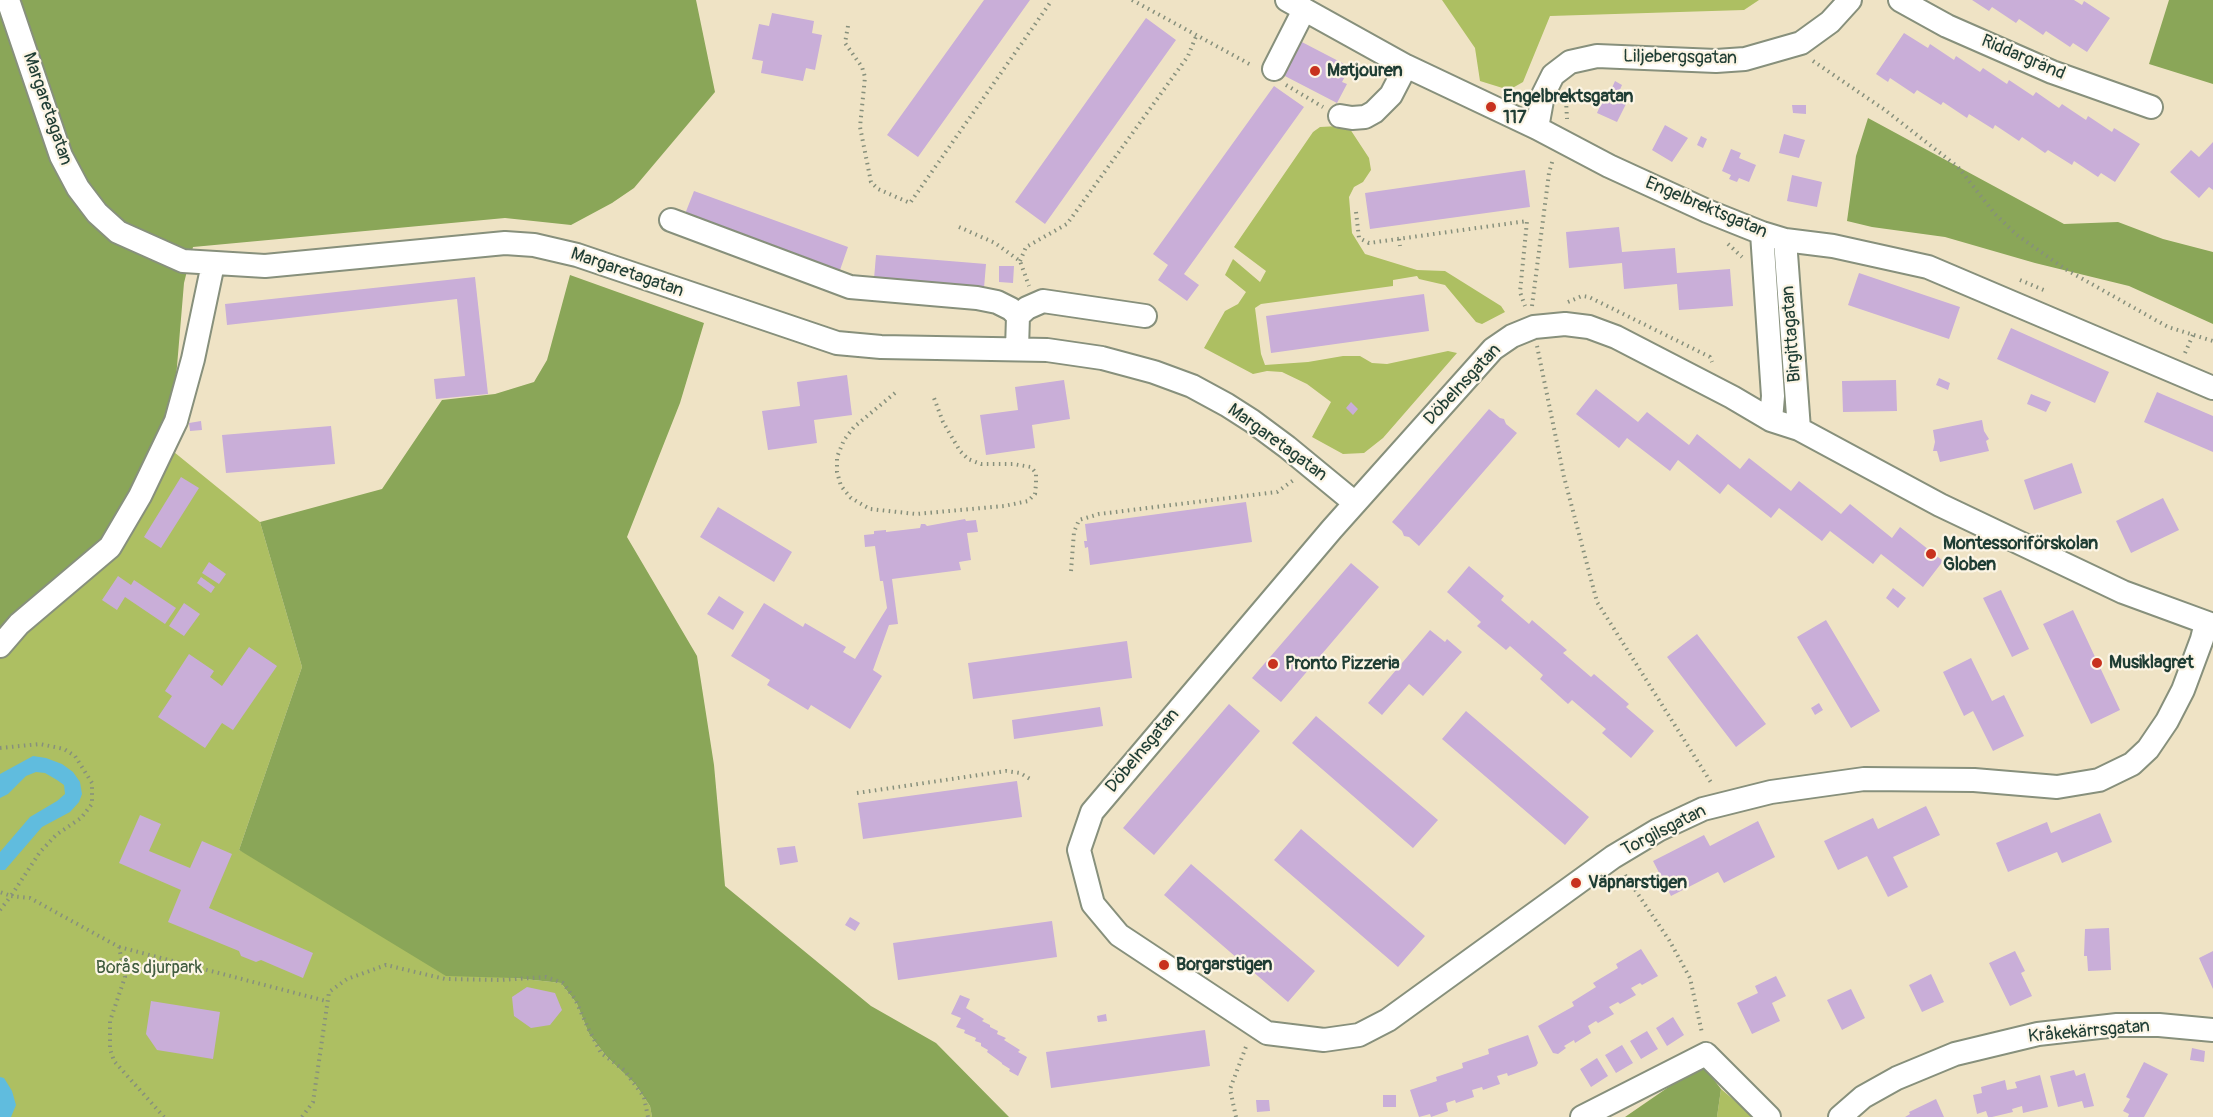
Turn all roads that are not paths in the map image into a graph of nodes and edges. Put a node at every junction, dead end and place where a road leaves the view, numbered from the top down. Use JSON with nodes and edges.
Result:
{"nodes":[{"id":1,"x":8,"y":0,"type":"edge"},
{"id":2,"x":1850,"y":0,"type":"edge"},
{"id":3,"x":1900,"y":0,"type":"edge"},
{"id":4,"x":1296,"y":5,"type":"edge"},
{"id":5,"x":1406,"y":66,"type":"junction"},
{"id":6,"x":1270,"y":73,"type":"road end"},
{"id":7,"x":2151,"y":107,"type":"dead end"},
{"id":8,"x":1340,"y":116,"type":"road end"},
{"id":9,"x":1537,"y":128,"type":"junction"},
{"id":10,"x":671,"y":220,"type":"dead end"},
{"id":11,"x":1761,"y":233,"type":"junction"},
{"id":12,"x":1785,"y":240,"type":"junction"},
{"id":13,"x":213,"y":264,"type":"junction"},
{"id":14,"x":1027,"y":310,"type":"junction"},
{"id":15,"x":1145,"y":316,"type":"dead end"},
{"id":16,"x":1017,"y":349,"type":"junction"},
{"id":17,"x":2213,"y":388,"type":"edge"},
{"id":18,"x":1771,"y":420,"type":"junction"},
{"id":19,"x":1799,"y":429,"type":"junction"},
{"id":20,"x":1354,"y":503,"type":"junction"},
{"id":21,"x":2209,"y":624,"type":"edge"},
{"id":22,"x":0,"y":646,"type":"edge"},
{"id":23,"x":1093,"y":904,"type":"joint"},
{"id":24,"x":2213,"y":1030,"type":"edge"},
{"id":25,"x":1582,"y":1117,"type":"edge"},
{"id":26,"x":1769,"y":1117,"type":"edge"},
{"id":27,"x":1840,"y":1117,"type":"edge"}],
"edges":[{"from":1,"to":13,"type":"street","name":"Margaretagatan"},
{"from":2,"to":9,"type":"street","name":"Liljebergsgatan"},
{"from":3,"to":7,"type":"street","name":"Riddargränd"},
{"from":4,"to":5,"type":"street","name":"Engelbrektsgatan"},
{"from":4,"to":6,"type":"street"},
{"from":5,"to":8,"type":"street"},
{"from":5,"to":9,"type":"street","name":"Engelbrektsgatan"},
{"from":9,"to":11,"type":"street","name":"Engelbrektsgatan"},
{"from":10,"to":14,"type":"street"},
{"from":11,"to":12,"type":"street","name":"Engelbrektsgatan"},
{"from":11,"to":18,"type":"street","name":"Birgittagatan"},
{"from":12,"to":17,"type":"street","name":"Engelbrektsgatan"},
{"from":12,"to":19,"type":"street","name":"Birgittagatan"},
{"from":13,"to":16,"type":"street","name":"Margaretagatan"},
{"from":13,"to":22,"type":"street"},
{"from":14,"to":15,"type":"street"},
{"from":14,"to":16,"type":"street"},
{"from":16,"to":20,"type":"street","name":"Margaretagatan"},
{"from":18,"to":19,"type":"street","name":"Döbelnsgatan"},
{"from":18,"to":20,"type":"street","name":"Döbelnsgatan"},
{"from":19,"to":21,"type":"street","name":"Döbelnsgatan"},
{"from":20,"to":23,"type":"street","name":"Döbelnsgatan"},
{"from":21,"to":23,"type":"street","name":"Torgilsgatan"},
{"from":24,"to":27,"type":"street","name":"Kråkekärrsgatan"},
{"from":25,"to":26,"type":"street"}]}
